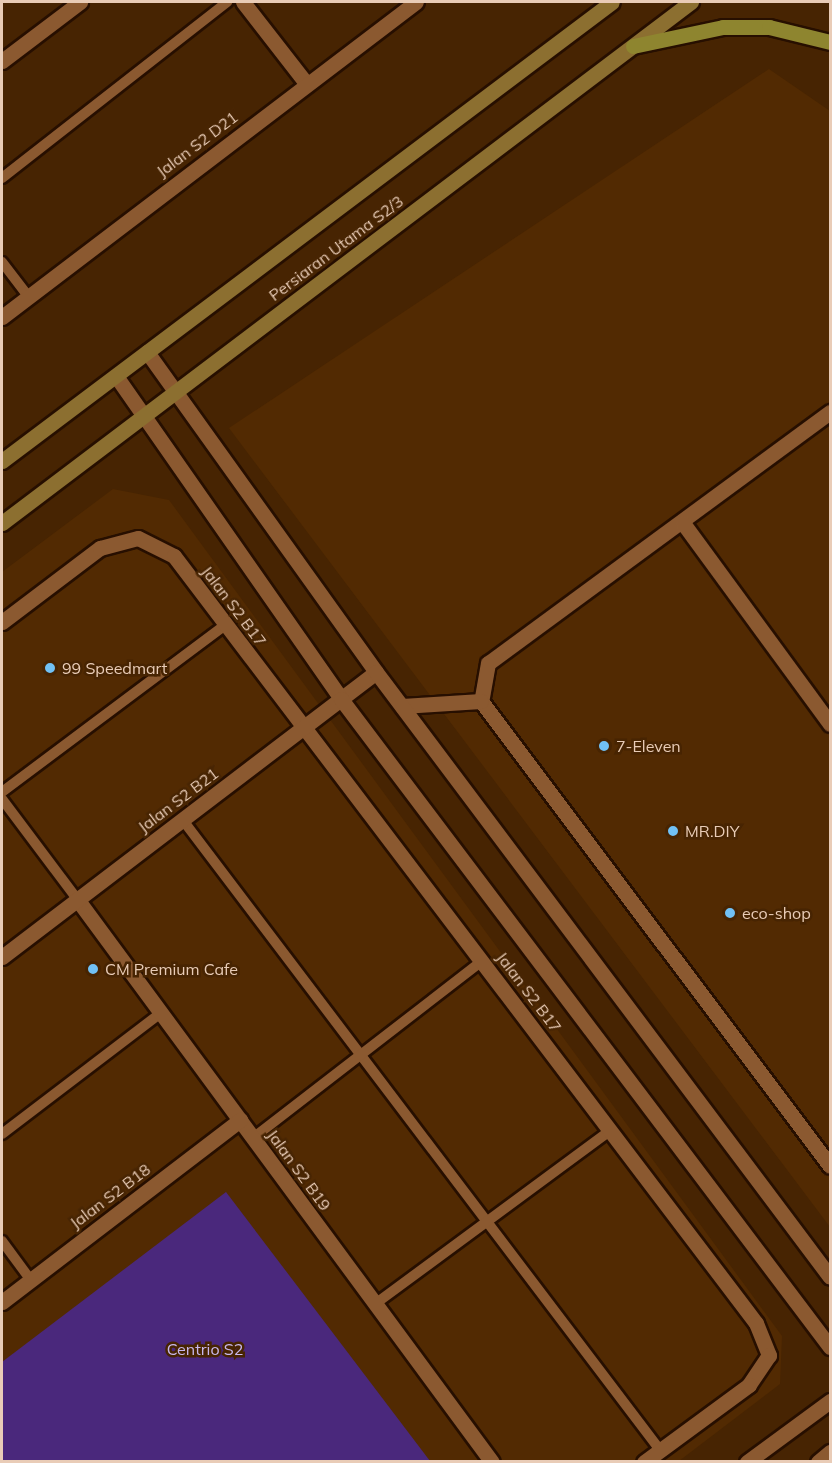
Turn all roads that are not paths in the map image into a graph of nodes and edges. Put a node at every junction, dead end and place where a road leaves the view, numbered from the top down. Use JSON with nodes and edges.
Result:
{"nodes":[{"id":1,"x":80,"y":2,"type":"edge"},
{"id":2,"x":227,"y":2,"type":"edge"},
{"id":3,"x":243,"y":2,"type":"edge"},
{"id":4,"x":416,"y":2,"type":"edge"},
{"id":5,"x":612,"y":2,"type":"edge"},
{"id":6,"x":691,"y":2,"type":"edge"},
{"id":7,"x":831,"y":42,"type":"edge"},
{"id":8,"x":633,"y":46,"type":"junction"},
{"id":9,"x":2,"y":61,"type":"edge"},
{"id":10,"x":306,"y":83,"type":"junction"},
{"id":11,"x":2,"y":178,"type":"edge"},
{"id":12,"x":2,"y":262,"type":"edge"},
{"id":13,"x":28,"y":296,"type":"junction"},
{"id":14,"x":2,"y":317,"type":"edge"},
{"id":15,"x":147,"y":352,"type":"junction"},
{"id":16,"x":116,"y":376,"type":"junction"},
{"id":17,"x":175,"y":392,"type":"junction"},
{"id":18,"x":831,"y":412,"type":"edge"},
{"id":19,"x":144,"y":416,"type":"junction"},
{"id":20,"x":2,"y":461,"type":"edge"},
{"id":21,"x":2,"y":523,"type":"edge"},
{"id":22,"x":683,"y":523,"type":"junction"},
{"id":23,"x":2,"y":622,"type":"edge"},
{"id":24,"x":225,"y":625,"type":"junction"},
{"id":25,"x":376,"y":672,"type":"junction"},
{"id":26,"x":341,"y":699,"type":"junction"},
{"id":27,"x":480,"y":701,"type":"junction"},
{"id":28,"x":402,"y":706,"type":"junction"},
{"id":29,"x":831,"y":724,"type":"edge"},
{"id":30,"x":303,"y":727,"type":"junction"},
{"id":31,"x":2,"y":792,"type":"edge"},
{"id":32,"x":2,"y":799,"type":"edge"},
{"id":33,"x":182,"y":819,"type":"junction"},
{"id":34,"x":77,"y":899,"type":"junction"},
{"id":35,"x":2,"y":957,"type":"edge"},
{"id":36,"x":482,"y":961,"type":"junction"},
{"id":37,"x":161,"y":1013,"type":"junction"},
{"id":38,"x":359,"y":1056,"type":"junction"},
{"id":39,"x":240,"y":1120,"type":"junction"},
{"id":40,"x":610,"y":1130,"type":"junction"},
{"id":41,"x":2,"y":1134,"type":"edge"},
{"id":42,"x":253,"y":1138,"type":"junction"},
{"id":43,"x":831,"y":1167,"type":"edge"},
{"id":44,"x":484,"y":1223,"type":"junction"},
{"id":45,"x":2,"y":1241,"type":"edge"},
{"id":46,"x":831,"y":1276,"type":"edge"},
{"id":47,"x":30,"y":1279,"type":"junction"},
{"id":48,"x":2,"y":1302,"type":"edge"},
{"id":49,"x":375,"y":1304,"type":"junction"},
{"id":50,"x":831,"y":1347,"type":"edge"},
{"id":51,"x":831,"y":1401,"type":"edge"},
{"id":52,"x":660,"y":1450,"type":"junction"},
{"id":53,"x":831,"y":1452,"type":"edge"},
{"id":54,"x":492,"y":1461,"type":"edge"},
{"id":55,"x":644,"y":1461,"type":"edge"},
{"id":56,"x":747,"y":1461,"type":"edge"},
{"id":57,"x":818,"y":1461,"type":"edge"}],
"edges":[{"from":1,"to":9,"type":"street"},
{"from":2,"to":11,"type":"lane"},
{"from":3,"to":10,"type":"street"},
{"from":4,"to":10,"type":"street","name":"Jalan S2 D21"},
{"from":5,"to":15,"type":"main road","name":"Persiaran Utama S2/3"},
{"from":6,"to":8,"type":"main road","name":"Persiaran Utama S2/3"},
{"from":7,"to":8,"type":"main road"},
{"from":8,"to":17,"type":"main road","name":"Persiaran Utama S2/3"},
{"from":10,"to":13,"type":"street","name":"Jalan S2 D21"},
{"from":12,"to":13,"type":"lane"},
{"from":13,"to":14,"type":"street","name":"Jalan S2 D21"},
{"from":15,"to":16,"type":"main road","name":"Persiaran Utama S2/3"},
{"from":15,"to":17,"type":"street"},
{"from":16,"to":19,"type":"street"},
{"from":16,"to":20,"type":"main road","name":"Persiaran Utama S2/3"},
{"from":17,"to":19,"type":"main road","name":"Persiaran Utama S2/3"},
{"from":17,"to":25,"type":"street"},
{"from":18,"to":22,"type":"street"},
{"from":19,"to":21,"type":"main road","name":"Persiaran Utama S2/3"},
{"from":19,"to":26,"type":"street"},
{"from":22,"to":27,"type":"street"},
{"from":22,"to":29,"type":"street"},
{"from":23,"to":24,"type":"street","name":"Jalan S2 B17"},
{"from":24,"to":30,"type":"street","name":"Jalan S2 B17"},
{"from":24,"to":31,"type":"lane"},
{"from":25,"to":26,"type":"street","name":"Jalan S2 B21"},
{"from":25,"to":28,"type":"street"},
{"from":26,"to":30,"type":"street","name":"Jalan S2 B21"},
{"from":26,"to":50,"type":"street"},
{"from":27,"to":28,"type":"street"},
{"from":27,"to":43,"type":"street"},
{"from":28,"to":46,"type":"street"},
{"from":30,"to":33,"type":"street","name":"Jalan S2 B21"},
{"from":30,"to":36,"type":"street","name":"Jalan S2 B17"},
{"from":32,"to":34,"type":"lane"},
{"from":33,"to":34,"type":"street","name":"Jalan S2 B21"},
{"from":33,"to":38,"type":"lane"},
{"from":34,"to":35,"type":"street","name":"Jalan S2 B21"},
{"from":34,"to":37,"type":"street","name":"Jalan S2 B19"},
{"from":36,"to":38,"type":"lane"},
{"from":36,"to":40,"type":"street","name":"Jalan S2 B17"},
{"from":37,"to":39,"type":"street","name":"Jalan S2 B19"},
{"from":37,"to":41,"type":"lane"},
{"from":38,"to":42,"type":"lane"},
{"from":38,"to":44,"type":"lane"},
{"from":39,"to":42,"type":"street","name":"Jalan S2 B19"},
{"from":39,"to":47,"type":"street","name":"Jalan S2 B18"},
{"from":40,"to":44,"type":"lane"},
{"from":40,"to":52,"type":"street","name":"Jalan S2 B17"},
{"from":42,"to":49,"type":"street","name":"Jalan S2 B19"},
{"from":44,"to":49,"type":"lane"},
{"from":44,"to":52,"type":"lane"},
{"from":45,"to":47,"type":"lane"},
{"from":47,"to":48,"type":"street","name":"Jalan S2 B18"},
{"from":49,"to":54,"type":"street","name":"Jalan S2 B19"},
{"from":51,"to":56,"type":"street"},
{"from":52,"to":55,"type":"street","name":"Jalan S2 B17"},
{"from":53,"to":57,"type":"street"}]}
